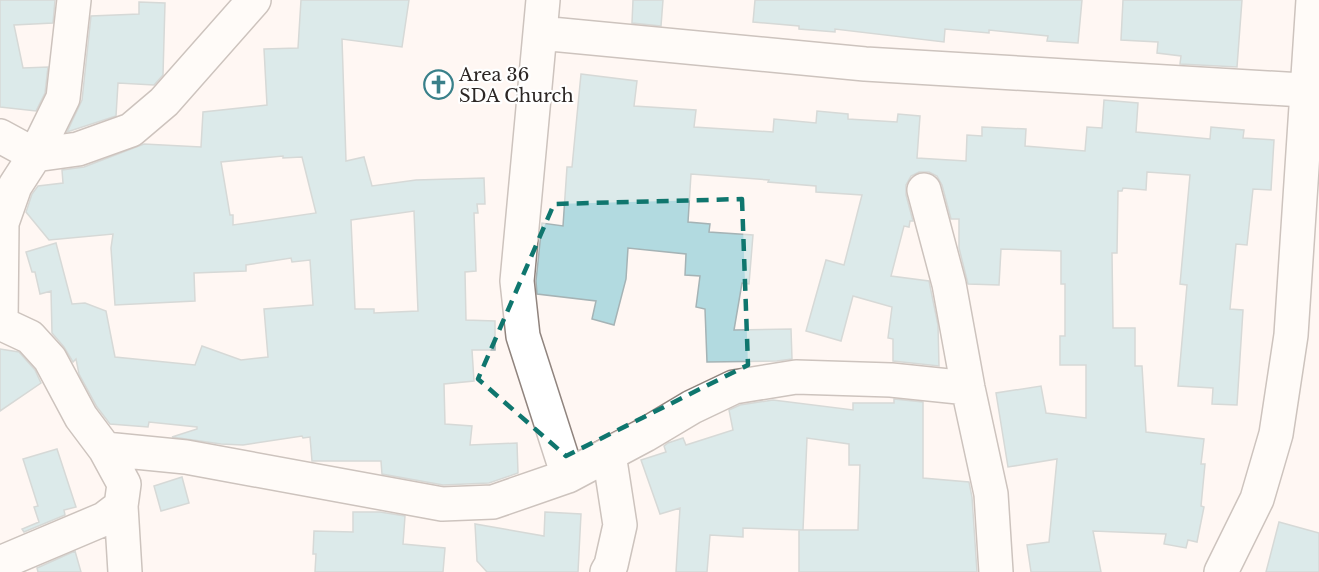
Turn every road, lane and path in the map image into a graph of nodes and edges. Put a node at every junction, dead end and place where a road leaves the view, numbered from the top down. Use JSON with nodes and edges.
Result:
{"nodes":[{"id":1,"x":74,"y":0,"type":"edge"},
{"id":2,"x":254,"y":0,"type":"edge"},
{"id":3,"x":543,"y":0,"type":"edge"},
{"id":4,"x":1313,"y":0,"type":"edge"},
{"id":5,"x":540,"y":33,"type":"junction"},
{"id":6,"x":1313,"y":91,"type":"edge"},
{"id":7,"x":0,"y":136,"type":"edge"},
{"id":8,"x":36,"y":155,"type":"junction"},
{"id":9,"x":924,"y":190,"type":"dead end"},
{"id":10,"x":1,"y":323,"type":"edge"},
{"id":11,"x":1305,"y":336,"type":"edge"},
{"id":12,"x":968,"y":388,"type":"junction"},
{"id":13,"x":105,"y":449,"type":"junction"},
{"id":14,"x":609,"y":454,"type":"junction"},
{"id":15,"x":568,"y":476,"type":"junction"},
{"id":16,"x":121,"y":506,"type":"junction"},
{"id":17,"x":0,"y":563,"type":"edge"},
{"id":18,"x":125,"y":572,"type":"edge"},
{"id":19,"x":608,"y":572,"type":"edge"},
{"id":20,"x":996,"y":572,"type":"edge"},
{"id":21,"x":1221,"y":572,"type":"edge"}],
"edges":[{"from":1,"to":8,"type":"street"},
{"from":2,"to":8,"type":"street"},
{"from":3,"to":5,"type":"street"},
{"from":4,"to":6,"type":"street"},
{"from":5,"to":6,"type":"street"},
{"from":5,"to":15,"type":"street"},
{"from":6,"to":11,"type":"street"},
{"from":7,"to":8,"type":"street"},
{"from":8,"to":10,"type":"street"},
{"from":9,"to":12,"type":"street"},
{"from":10,"to":13,"type":"street"},
{"from":11,"to":21,"type":"street"},
{"from":12,"to":14,"type":"street"},
{"from":12,"to":20,"type":"street"},
{"from":13,"to":15,"type":"street"},
{"from":13,"to":16,"type":"street"},
{"from":14,"to":15,"type":"street"},
{"from":14,"to":19,"type":"street"},
{"from":16,"to":17,"type":"street"},
{"from":16,"to":18,"type":"street"}]}
